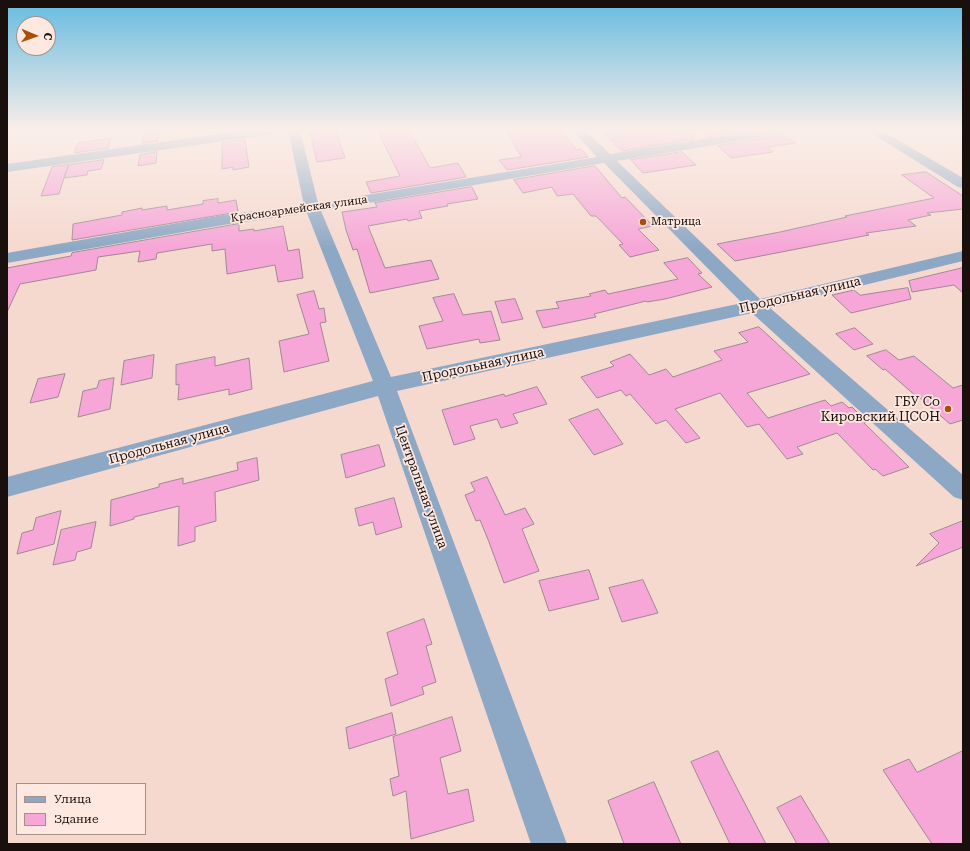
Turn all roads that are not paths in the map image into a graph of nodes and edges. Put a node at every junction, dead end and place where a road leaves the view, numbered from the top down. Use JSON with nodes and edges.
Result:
{"nodes":[{"id":1,"x":303,"y":170,"type":"edge"},
{"id":2,"x":548,"y":170,"type":"edge"},
{"id":3,"x":618,"y":170,"type":"edge"},
{"id":4,"x":939,"y":170,"type":"edge"},
{"id":5,"x":963,"y":184,"type":"edge"},
{"id":6,"x":312,"y":208,"type":"junction"},
{"id":7,"x":963,"y":256,"type":"edge"},
{"id":8,"x":7,"y":258,"type":"edge"},
{"id":9,"x":756,"y":306,"type":"junction"},
{"id":10,"x":385,"y":386,"type":"junction"},
{"id":11,"x":7,"y":487,"type":"edge"},
{"id":12,"x":963,"y":490,"type":"edge"},
{"id":13,"x":549,"y":844,"type":"edge"}],
"edges":[{"from":1,"to":6,"type":"street","name":"Центральная улица"},
{"from":2,"to":6,"type":"street","name":"Красноармейская улица"},
{"from":3,"to":9,"type":"street"},
{"from":4,"to":5,"type":"street"},
{"from":6,"to":8,"type":"street","name":"Красноармейская улица"},
{"from":6,"to":10,"type":"street","name":"Центральная улица"},
{"from":7,"to":9,"type":"street","name":"Продольная улица"},
{"from":9,"to":10,"type":"street","name":"Продольная улица"},
{"from":9,"to":12,"type":"street"},
{"from":10,"to":11,"type":"street","name":"Продольная улица"},
{"from":10,"to":13,"type":"street","name":"Центральная улица"}]}
